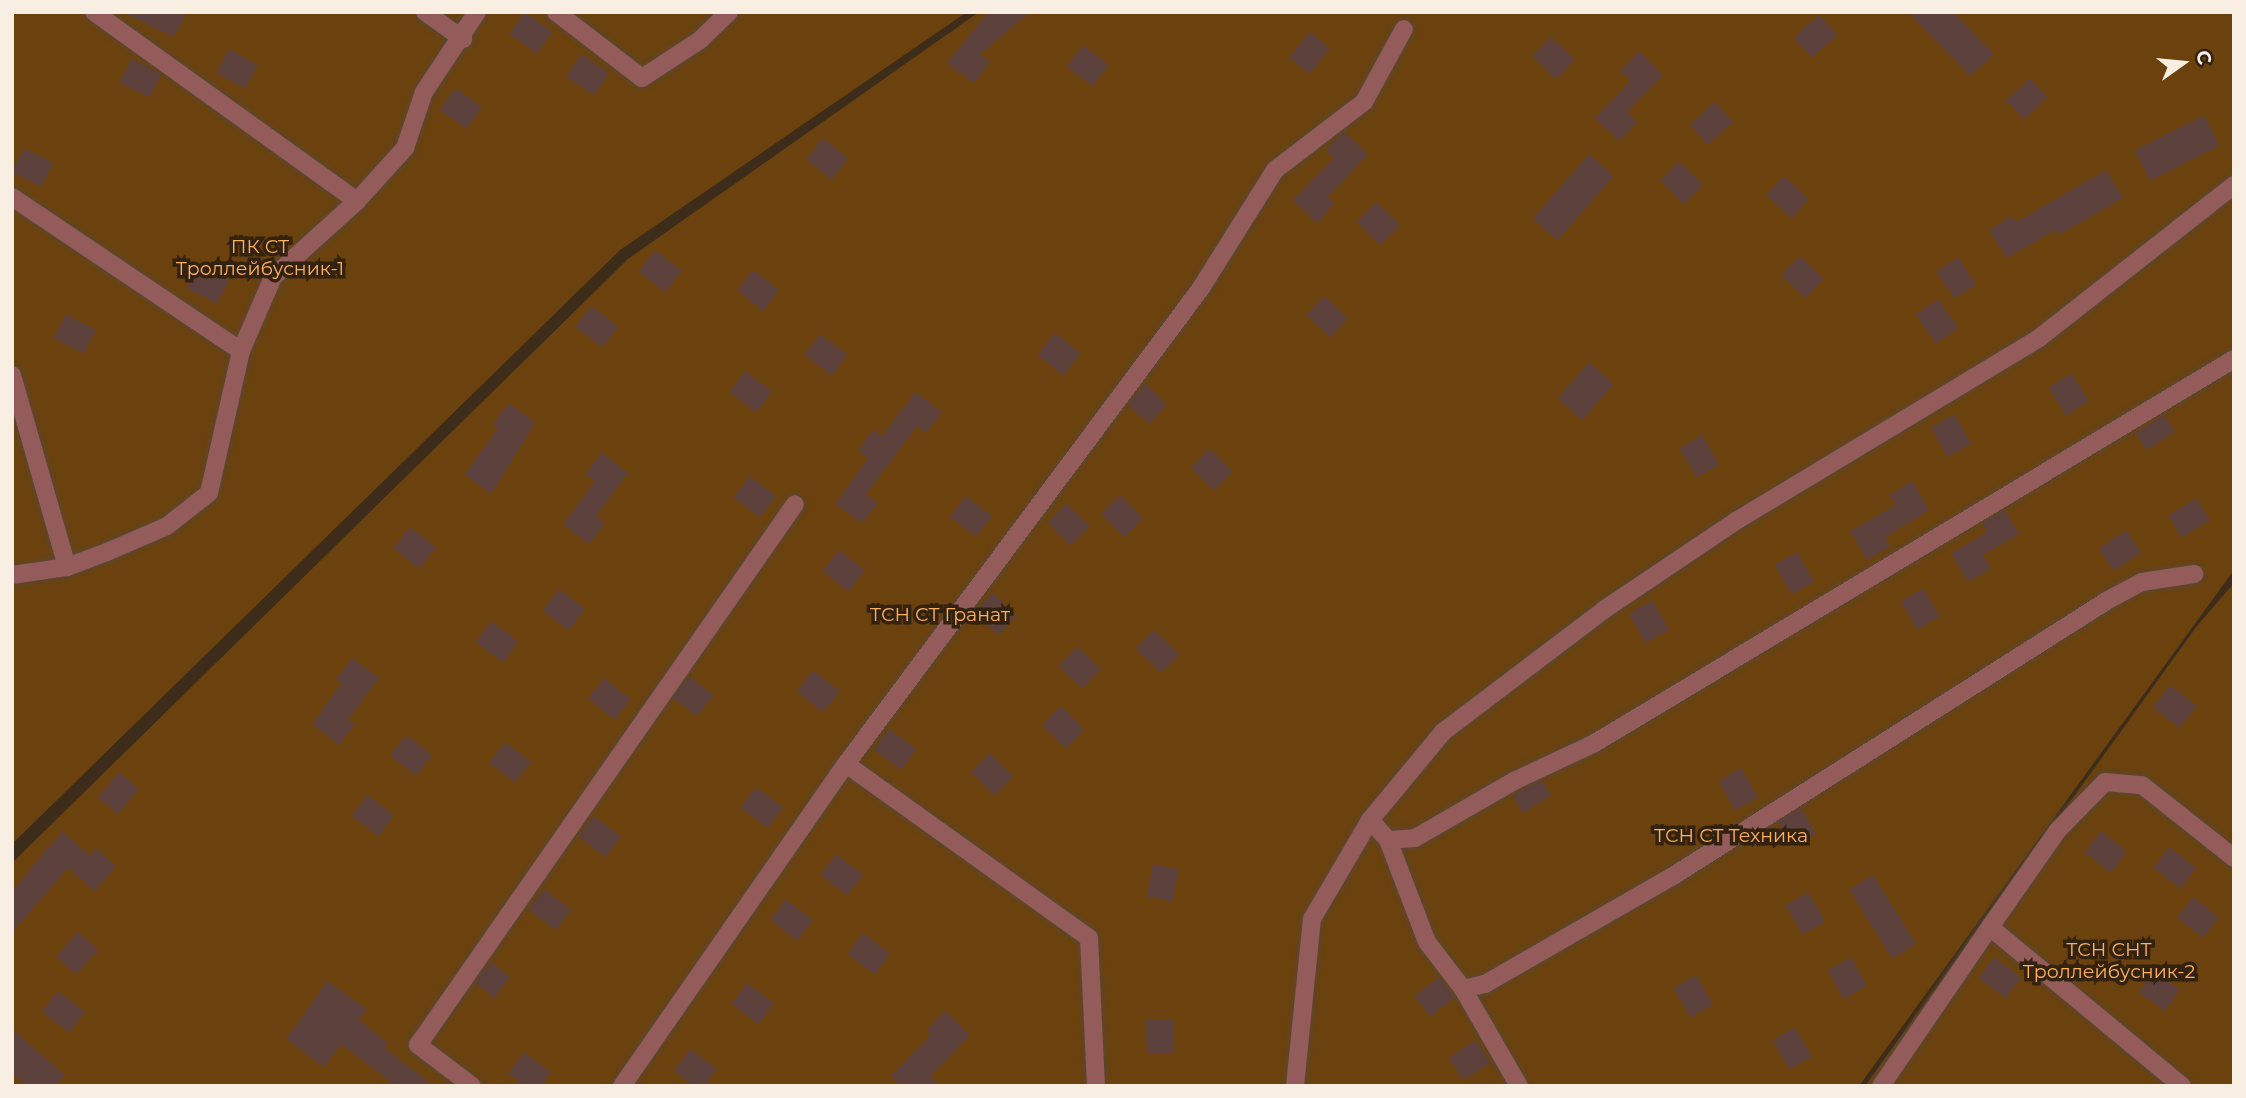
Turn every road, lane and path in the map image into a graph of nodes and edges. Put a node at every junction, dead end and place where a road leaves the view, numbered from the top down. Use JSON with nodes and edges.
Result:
{"nodes":[{"id":1,"x":94,"y":12,"type":"edge"},
{"id":2,"x":425,"y":12,"type":"edge"},
{"id":3,"x":477,"y":12,"type":"edge"},
{"id":4,"x":556,"y":12,"type":"edge"},
{"id":5,"x":729,"y":12,"type":"edge"},
{"id":6,"x":1404,"y":29,"type":"dead end"},
{"id":7,"x":463,"y":39,"type":"junction"},
{"id":8,"x":2234,"y":185,"type":"edge"},
{"id":9,"x":12,"y":197,"type":"edge"},
{"id":10,"x":357,"y":201,"type":"junction"},
{"id":11,"x":242,"y":351,"type":"junction"},
{"id":12,"x":2234,"y":359,"type":"edge"},
{"id":13,"x":12,"y":375,"type":"edge"},
{"id":14,"x":794,"y":504,"type":"dead end"},
{"id":15,"x":67,"y":567,"type":"junction"},
{"id":16,"x":2194,"y":574,"type":"dead end"},
{"id":17,"x":12,"y":575,"type":"edge"},
{"id":18,"x":846,"y":764,"type":"junction"},
{"id":19,"x":1370,"y":820,"type":"junction"},
{"id":20,"x":1388,"y":840,"type":"junction"},
{"id":21,"x":2234,"y":858,"type":"edge"},
{"id":22,"x":1990,"y":928,"type":"junction"},
{"id":23,"x":1463,"y":989,"type":"junction"},
{"id":24,"x":472,"y":1086,"type":"edge"},
{"id":25,"x":622,"y":1086,"type":"edge"},
{"id":26,"x":1096,"y":1086,"type":"edge"},
{"id":27,"x":1295,"y":1086,"type":"edge"},
{"id":28,"x":1519,"y":1086,"type":"edge"},
{"id":29,"x":1881,"y":1086,"type":"edge"},
{"id":30,"x":2182,"y":1086,"type":"edge"}],
"edges":[{"from":1,"to":10,"type":"street"},
{"from":2,"to":7,"type":"street"},
{"from":3,"to":7,"type":"street"},
{"from":4,"to":5,"type":"street"},
{"from":6,"to":18,"type":"street"},
{"from":7,"to":10,"type":"street"},
{"from":8,"to":19,"type":"street"},
{"from":9,"to":11,"type":"street"},
{"from":10,"to":11,"type":"street"},
{"from":11,"to":15,"type":"street"},
{"from":12,"to":20,"type":"street"},
{"from":13,"to":15,"type":"street"},
{"from":14,"to":24,"type":"street"},
{"from":15,"to":17,"type":"street"},
{"from":16,"to":23,"type":"street"},
{"from":18,"to":25,"type":"street"},
{"from":18,"to":26,"type":"street"},
{"from":19,"to":20,"type":"street"},
{"from":19,"to":27,"type":"street"},
{"from":20,"to":23,"type":"street"},
{"from":21,"to":22,"type":"street"},
{"from":22,"to":29,"type":"street"},
{"from":22,"to":30,"type":"street"},
{"from":23,"to":28,"type":"street"}]}
